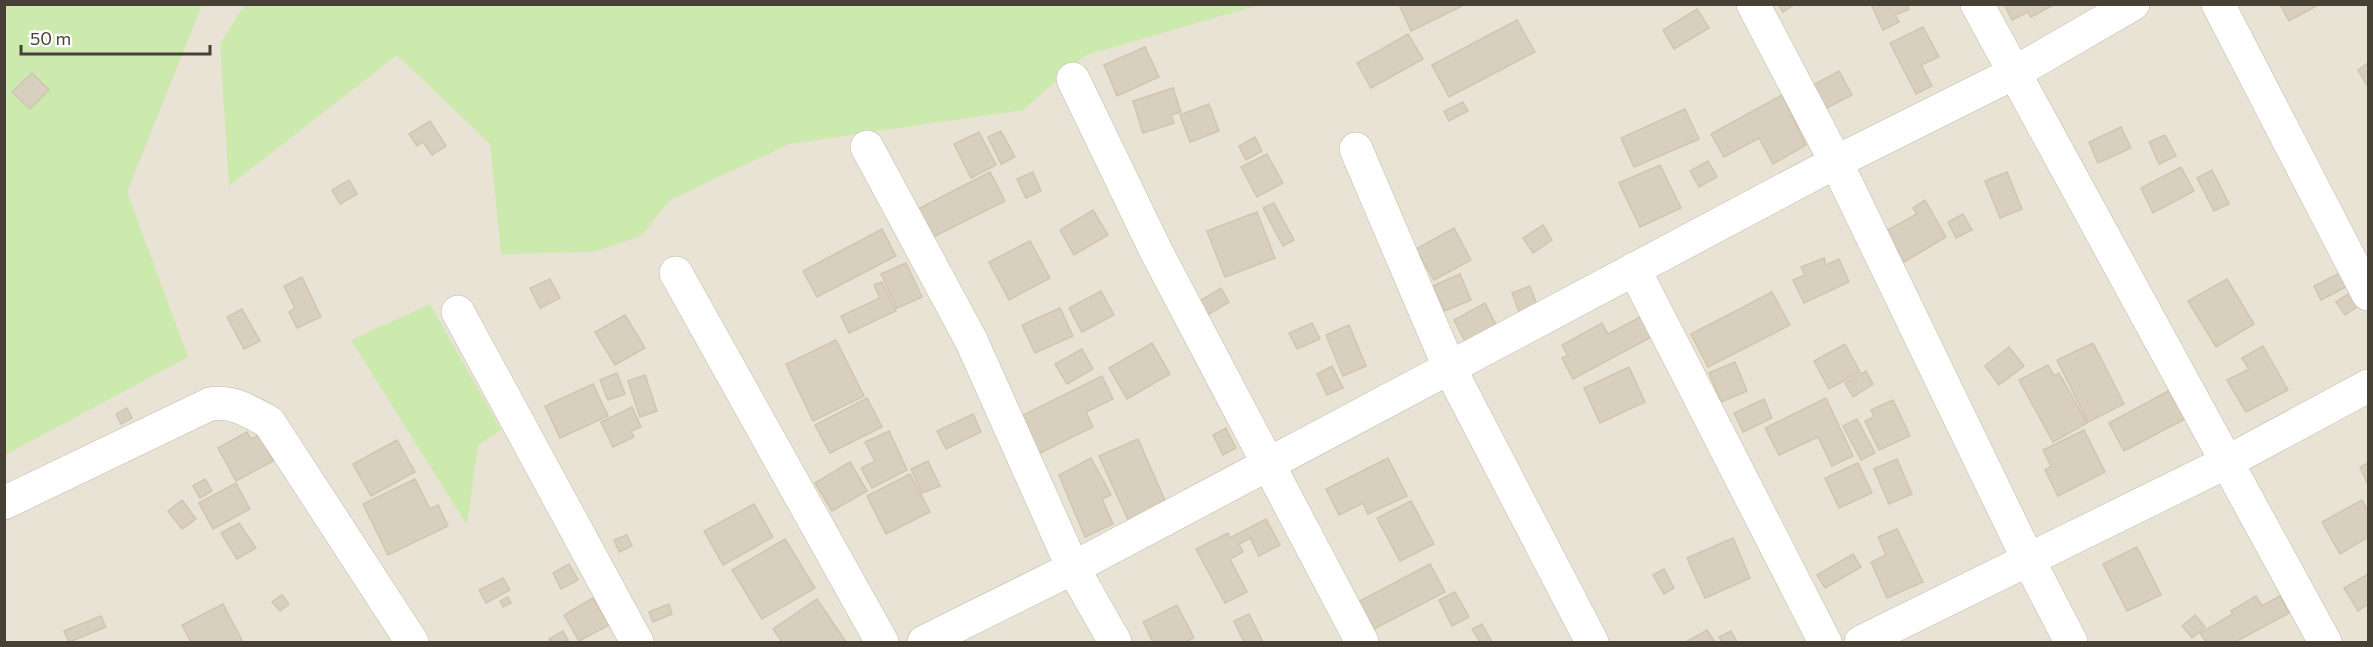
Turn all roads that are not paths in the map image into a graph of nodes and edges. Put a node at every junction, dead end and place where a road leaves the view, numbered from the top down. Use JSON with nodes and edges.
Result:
{"nodes":[{"id":1,"x":1753,"y":4,"type":"edge"},
{"id":2,"x":1977,"y":4,"type":"edge"},
{"id":3,"x":2133,"y":4,"type":"edge"},
{"id":4,"x":2218,"y":4,"type":"edge"},
{"id":5,"x":2014,"y":73,"type":"junction"},
{"id":6,"x":1073,"y":79,"type":"dead end"},
{"id":7,"x":867,"y":147,"type":"dead end"},
{"id":8,"x":1356,"y":149,"type":"dead end"},
{"id":9,"x":1836,"y":162,"type":"junction"},
{"id":10,"x":1634,"y":269,"type":"junction"},
{"id":11,"x":676,"y":273,"type":"dead end"},
{"id":12,"x":2368,"y":294,"type":"edge"},
{"id":13,"x":458,"y":312,"type":"dead end"},
{"id":14,"x":1450,"y":369,"type":"junction"},
{"id":15,"x":2368,"y":386,"type":"edge"},
{"id":16,"x":2227,"y":462,"type":"junction"},
{"id":17,"x":1269,"y":465,"type":"junction"},
{"id":18,"x":4,"y":503,"type":"edge"},
{"id":19,"x":2028,"y":559,"type":"junction"},
{"id":20,"x":1073,"y":568,"type":"junction"},
{"id":21,"x":412,"y":642,"type":"edge"},
{"id":22,"x":637,"y":642,"type":"edge"},
{"id":23,"x":882,"y":642,"type":"edge"},
{"id":24,"x":924,"y":642,"type":"edge"},
{"id":25,"x":1115,"y":642,"type":"edge"},
{"id":26,"x":1362,"y":642,"type":"edge"},
{"id":27,"x":1592,"y":642,"type":"edge"},
{"id":28,"x":1825,"y":642,"type":"edge"},
{"id":29,"x":1862,"y":642,"type":"edge"},
{"id":30,"x":2071,"y":642,"type":"edge"},
{"id":31,"x":2325,"y":642,"type":"edge"}],
"edges":[{"from":1,"to":9,"type":"street"},
{"from":2,"to":5,"type":"street"},
{"from":3,"to":5,"type":"street"},
{"from":4,"to":12,"type":"street"},
{"from":5,"to":9,"type":"street"},
{"from":5,"to":16,"type":"street"},
{"from":6,"to":17,"type":"street"},
{"from":7,"to":20,"type":"street"},
{"from":8,"to":14,"type":"street"},
{"from":9,"to":10,"type":"street"},
{"from":9,"to":19,"type":"street"},
{"from":10,"to":14,"type":"street"},
{"from":10,"to":28,"type":"street"},
{"from":11,"to":23,"type":"street"},
{"from":13,"to":22,"type":"street"},
{"from":14,"to":17,"type":"street"},
{"from":14,"to":27,"type":"street"},
{"from":15,"to":16,"type":"street"},
{"from":16,"to":19,"type":"street"},
{"from":16,"to":31,"type":"street"},
{"from":17,"to":20,"type":"street"},
{"from":17,"to":26,"type":"street"},
{"from":18,"to":21,"type":"street"},
{"from":19,"to":29,"type":"street"},
{"from":19,"to":30,"type":"street"},
{"from":20,"to":24,"type":"street"},
{"from":20,"to":25,"type":"street"}]}
